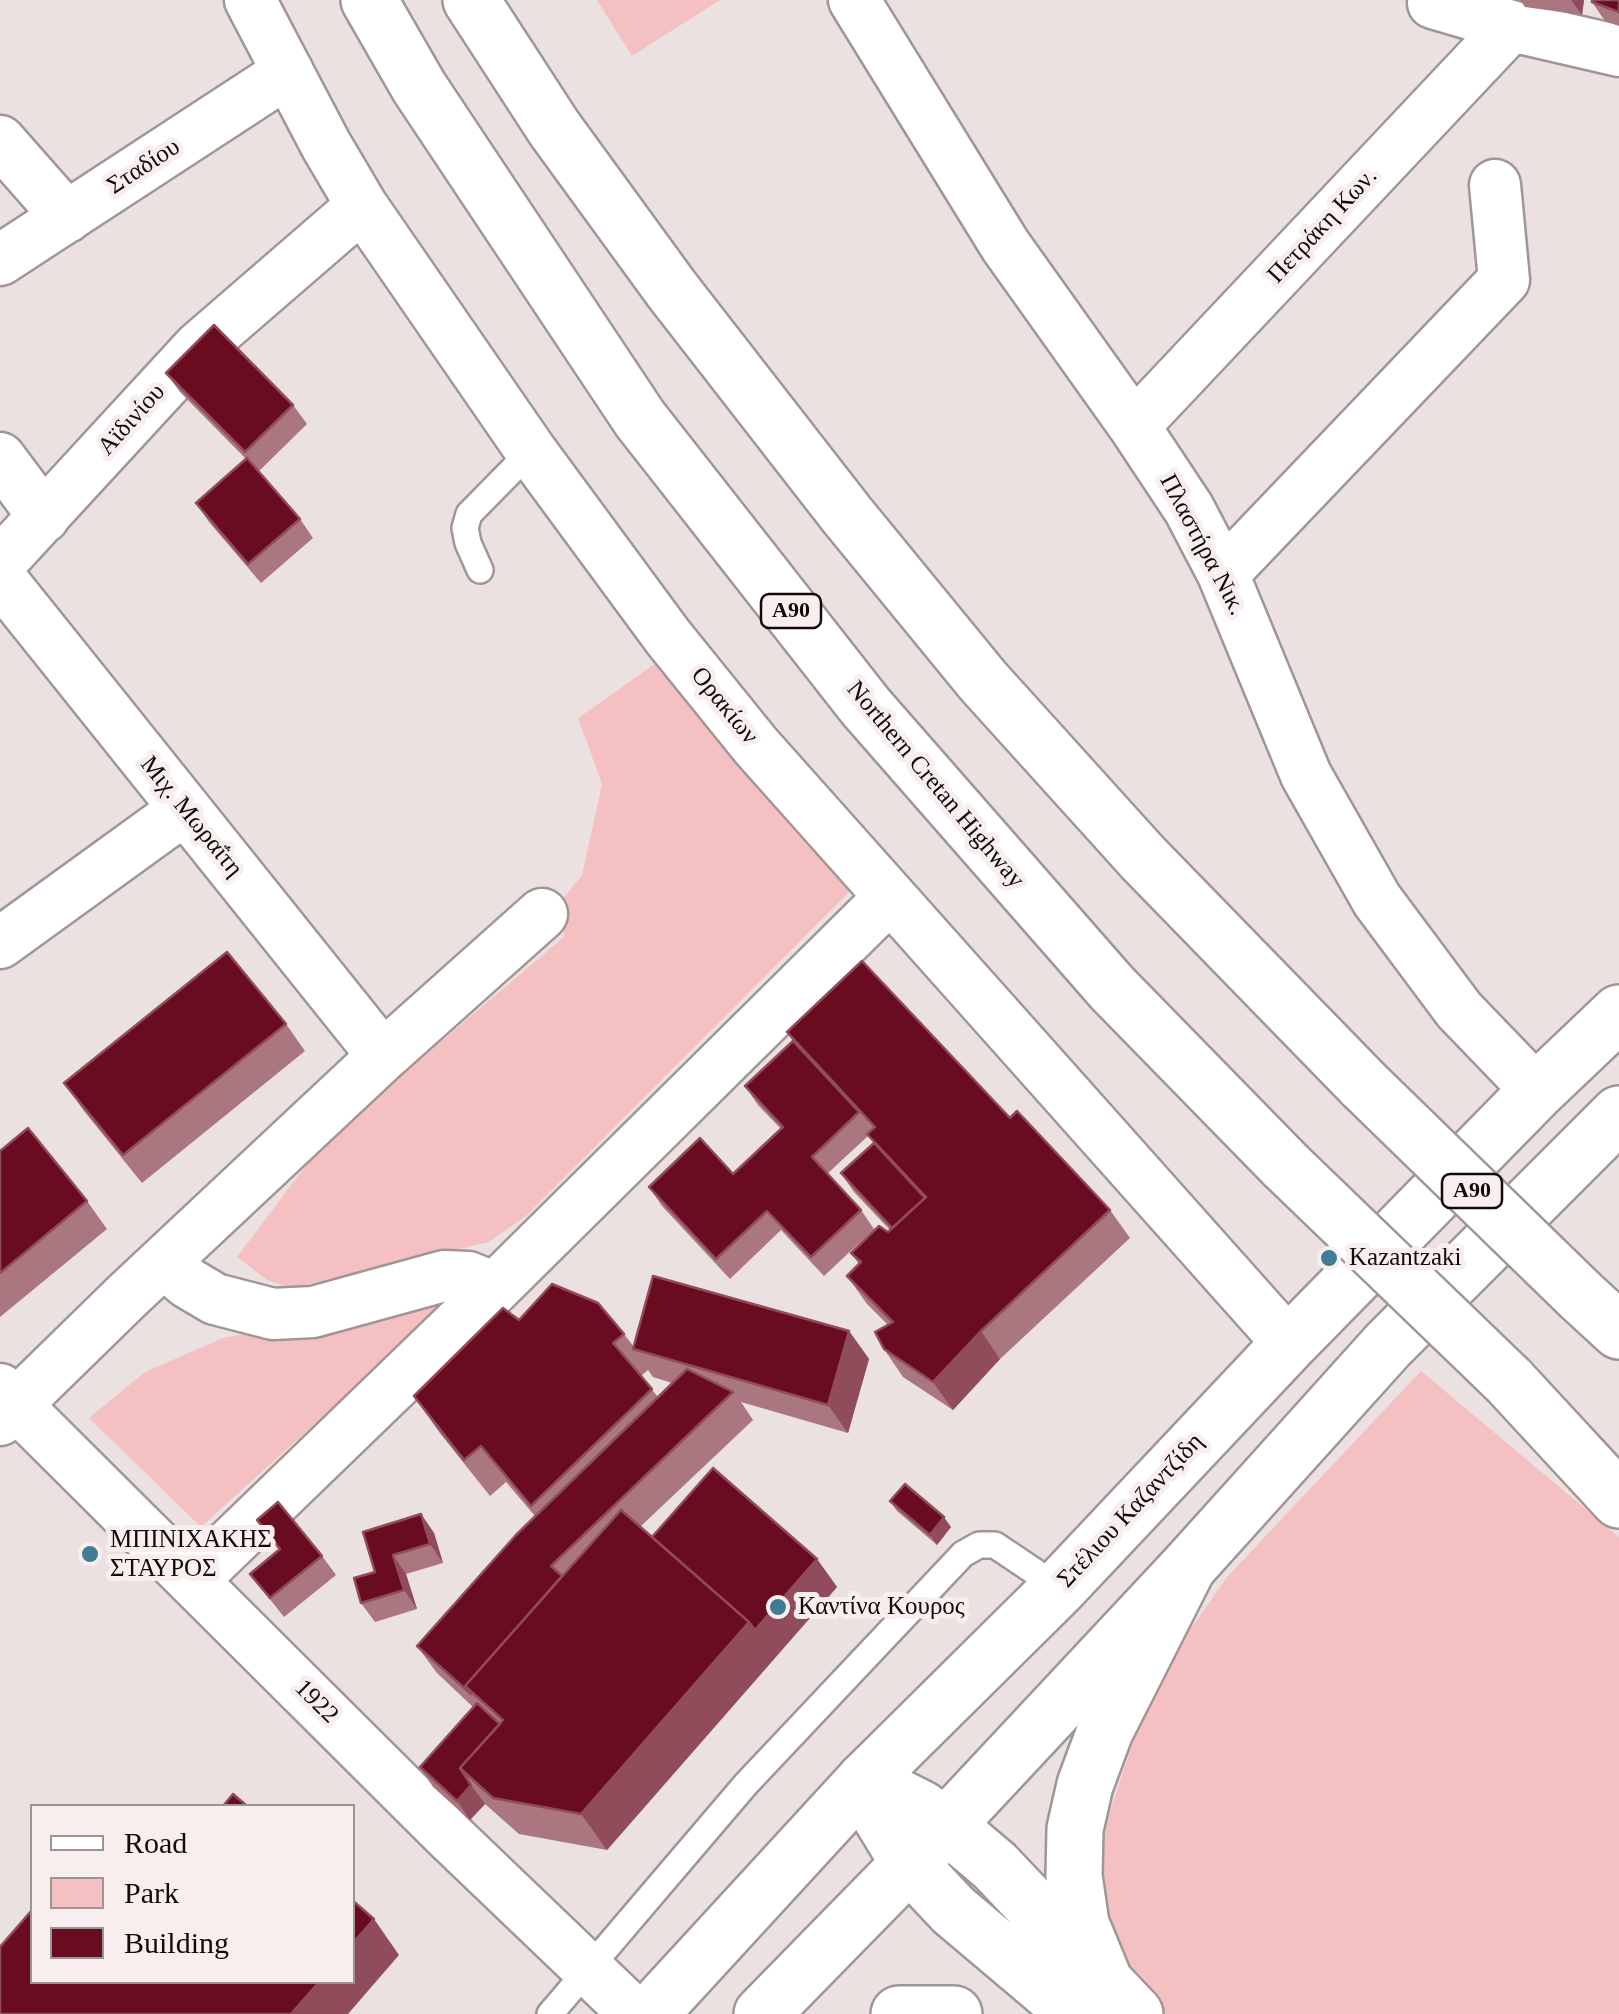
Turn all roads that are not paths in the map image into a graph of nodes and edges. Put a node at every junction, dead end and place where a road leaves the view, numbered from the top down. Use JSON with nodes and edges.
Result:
{"nodes":[{"id":1,"x":250,"y":0,"type":"edge"},
{"id":2,"x":369,"y":0,"type":"edge"},
{"id":3,"x":471,"y":0,"type":"edge"},
{"id":4,"x":854,"y":0,"type":"edge"},
{"id":5,"x":1432,"y":3,"type":"dead end"},
{"id":6,"x":1511,"y":26,"type":"junction"},
{"id":7,"x":1619,"y":52,"type":"edge"},
{"id":8,"x":288,"y":72,"type":"junction"},
{"id":9,"x":0,"y":142,"type":"edge"},
{"id":10,"x":1495,"y":185,"type":"dead end"},
{"id":11,"x":362,"y":206,"type":"junction"},
{"id":12,"x":67,"y":217,"type":"junction"},
{"id":13,"x":0,"y":260,"type":"edge"},
{"id":14,"x":1134,"y":426,"type":"junction"},
{"id":15,"x":532,"y":451,"type":"junction"},
{"id":16,"x":0,"y":458,"type":"edge"},
{"id":17,"x":44,"y":517,"type":"junction"},
{"id":18,"x":0,"y":563,"type":"edge"},
{"id":19,"x":480,"y":570,"type":"dead end"},
{"id":20,"x":1223,"y":574,"type":"junction"},
{"id":21,"x":0,"y":578,"type":"edge"},
{"id":22,"x":185,"y":809,"type":"junction"},
{"id":23,"x":890,"y":897,"type":"junction"},
{"id":24,"x":542,"y":914,"type":"dead end"},
{"id":25,"x":0,"y":942,"type":"edge"},
{"id":26,"x":1619,"y":1013,"type":"edge"},
{"id":27,"x":383,"y":1056,"type":"junction"},
{"id":28,"x":1536,"y":1091,"type":"junction"},
{"id":29,"x":1619,"y":1114,"type":"edge"},
{"id":30,"x":164,"y":1262,"type":"junction"},
{"id":31,"x":496,"y":1288,"type":"junction"},
{"id":32,"x":1600,"y":1313,"type":"edge"},
{"id":33,"x":1288,"y":1344,"type":"junction"},
{"id":34,"x":1509,"y":1381,"type":"junction"},
{"id":35,"x":5,"y":1404,"type":"edge"},
{"id":36,"x":1619,"y":1469,"type":"edge"},
{"id":37,"x":1619,"y":1500,"type":"edge"},
{"id":38,"x":1188,"y":1568,"type":"junction"},
{"id":39,"x":194,"y":1580,"type":"junction"},
{"id":40,"x":1059,"y":1588,"type":"junction"},
{"id":41,"x":865,"y":1780,"type":"junction"},
{"id":42,"x":927,"y":1844,"type":"junction"},
{"id":43,"x":587,"y":1969,"type":"junction"},
{"id":44,"x":1106,"y":2005,"type":"edge"},
{"id":45,"x":550,"y":2014,"type":"edge"},
{"id":46,"x":634,"y":2014,"type":"edge"},
{"id":47,"x":650,"y":2014,"type":"edge"},
{"id":48,"x":762,"y":2014,"type":"edge"},
{"id":49,"x":899,"y":2014,"type":"edge"},
{"id":50,"x":954,"y":2014,"type":"edge"}],
"edges":[{"from":1,"to":8,"type":"street","name":"Ορακίων"},
{"from":2,"to":34,"type":"main road","name":"Northern Cretan Highway","number":"Α90","bridge":true},
{"from":3,"to":32,"type":"main road","number":"Α90","bridge":true},
{"from":4,"to":14,"type":"street","name":"Πλαστήρα Νικ."},
{"from":5,"to":6,"type":"street"},
{"from":6,"to":7,"type":"street"},
{"from":6,"to":14,"type":"street","name":"Πετράκη Κων."},
{"from":8,"to":11,"type":"street","name":"Ορακίων"},
{"from":8,"to":12,"type":"street","name":"Σταδίου"},
{"from":9,"to":12,"type":"street"},
{"from":10,"to":20,"type":"street"},
{"from":11,"to":15,"type":"street","name":"Ορακίων"},
{"from":11,"to":17,"type":"street","name":"Αϊδινίου"},
{"from":12,"to":13,"type":"street","name":"Σταδίου"},
{"from":14,"to":20,"type":"street","name":"Πλαστήρα Νικ."},
{"from":15,"to":19,"type":"lane"},
{"from":15,"to":23,"type":"street","name":"Ορακίων"},
{"from":16,"to":17,"type":"street"},
{"from":17,"to":18,"type":"street","name":"Αϊδινίου"},
{"from":20,"to":28,"type":"street","name":"Πλαστήρα Νικ."},
{"from":21,"to":22,"type":"street","name":"Μιχ. Μωραΐτη"},
{"from":22,"to":25,"type":"street"},
{"from":22,"to":27,"type":"street","name":"Μιχ. Μωραΐτη"},
{"from":23,"to":31,"type":"street"},
{"from":23,"to":33,"type":"street","name":"Ορακίων"},
{"from":24,"to":27,"type":"street"},
{"from":26,"to":28,"type":"main road","name":"Στέλιου Καζαντζίδη"},
{"from":27,"to":30,"type":"street"},
{"from":28,"to":33,"type":"main road","name":"Στέλιου Καζαντζίδη"},
{"from":29,"to":38,"type":"main road"},
{"from":30,"to":31,"type":"street"},
{"from":30,"to":35,"type":"street"},
{"from":31,"to":39,"type":"street"},
{"from":33,"to":40,"type":"main road","name":"Στέλιου Καζαντζίδη"},
{"from":34,"to":36,"type":"main road","name":"Northern Cretan Highway","number":"Α90"},
{"from":34,"to":37,"type":"main road"},
{"from":35,"to":39,"type":"street","name":"1922"},
{"from":38,"to":42,"type":"main road"},
{"from":38,"to":44,"type":"main road"},
{"from":39,"to":43,"type":"street","name":"1922"},
{"from":40,"to":41,"type":"main road","name":"Στέλιου Καζαντζίδη"},
{"from":40,"to":43,"type":"lane"},
{"from":41,"to":42,"type":"main road"},
{"from":41,"to":47,"type":"main road","name":"Στέλιου Καζαντζίδη"},
{"from":42,"to":44,"type":"main road"},
{"from":42,"to":48,"type":"main road"},
{"from":43,"to":45,"type":"lane"},
{"from":43,"to":46,"type":"street","name":"1922"},
{"from":49,"to":50,"type":"main road"}]}
